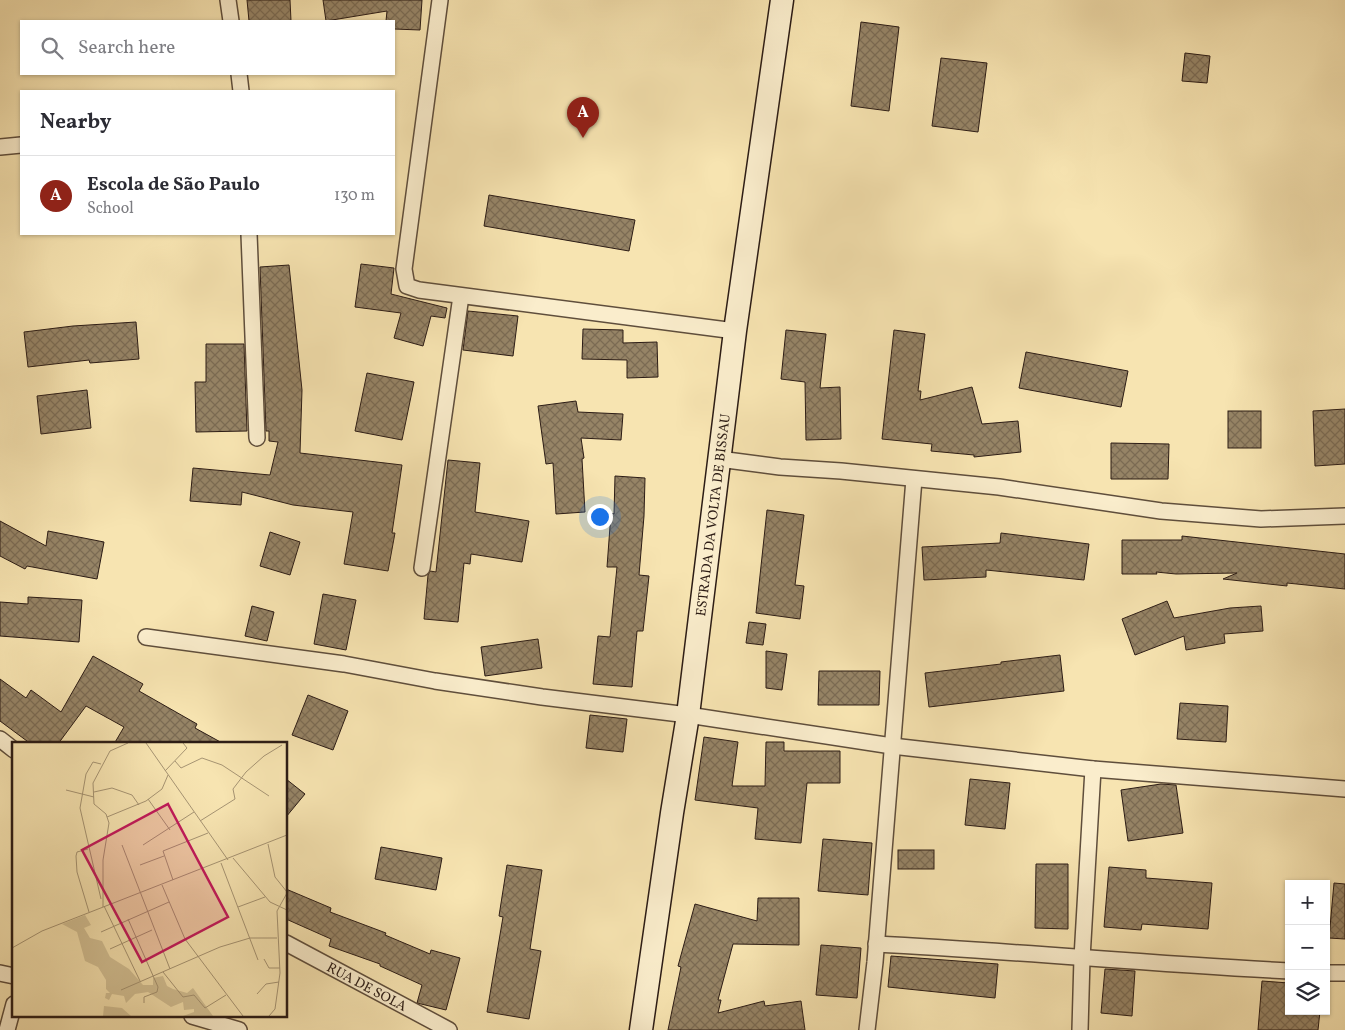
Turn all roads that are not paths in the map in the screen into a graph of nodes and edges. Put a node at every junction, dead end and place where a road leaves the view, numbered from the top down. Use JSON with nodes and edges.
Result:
{"nodes":[{"id":1,"x":228,"y":0,"type":"edge"},
{"id":2,"x":440,"y":0,"type":"edge"},
{"id":3,"x":782,"y":0,"type":"edge"},
{"id":4,"x":231,"y":20,"type":"edge"},
{"id":5,"x":239,"y":75,"type":"edge"},
{"id":6,"x":241,"y":90,"type":"edge"},
{"id":7,"x":20,"y":145,"type":"edge"},
{"id":8,"x":0,"y":146,"type":"edge"},
{"id":9,"x":249,"y":235,"type":"edge"},
{"id":10,"x":461,"y":296,"type":"junction"},
{"id":11,"x":735,"y":331,"type":"junction"},
{"id":12,"x":257,"y":438,"type":"dead end"},
{"id":13,"x":719,"y":458,"type":"junction"},
{"id":14,"x":914,"y":479,"type":"junction"},
{"id":15,"x":1345,"y":516,"type":"edge"},
{"id":16,"x":422,"y":568,"type":"dead end"},
{"id":17,"x":146,"y":637,"type":"dead end"},
{"id":18,"x":688,"y":715,"type":"junction"},
{"id":19,"x":0,"y":739,"type":"edge"},
{"id":20,"x":892,"y":746,"type":"junction"},
{"id":21,"x":12,"y":748,"type":"edge"},
{"id":22,"x":1093,"y":769,"type":"junction"},
{"id":23,"x":1345,"y":789,"type":"edge"},
{"id":24,"x":288,"y":944,"type":"edge"},
{"id":25,"x":876,"y":944,"type":"junction"},
{"id":26,"x":1082,"y":958,"type":"junction"},
{"id":27,"x":1285,"y":971,"type":"edge"},
{"id":28,"x":1330,"y":972,"type":"edge"},
{"id":29,"x":1345,"y":974,"type":"edge"},
{"id":30,"x":12,"y":1011,"type":"edge"},
{"id":31,"x":199,"y":1018,"type":"edge"},
{"id":32,"x":7,"y":1030,"type":"edge"},
{"id":33,"x":239,"y":1030,"type":"edge"},
{"id":34,"x":449,"y":1030,"type":"edge"},
{"id":35,"x":641,"y":1030,"type":"edge"},
{"id":36,"x":867,"y":1030,"type":"edge"},
{"id":37,"x":1080,"y":1030,"type":"edge"}],
"edges":[{"from":1,"to":4,"type":"street"},
{"from":2,"to":10,"type":"street"},
{"from":3,"to":11,"type":"main road","name":"ESTRADA DA VOLTA DE BISSAU"},
{"from":5,"to":6,"type":"street"},
{"from":7,"to":8,"type":"street"},
{"from":9,"to":12,"type":"street"},
{"from":10,"to":11,"type":"street"},
{"from":10,"to":16,"type":"street"},
{"from":11,"to":13,"type":"main road","name":"ESTRADA DA VOLTA DE BISSAU"},
{"from":13,"to":14,"type":"street"},
{"from":13,"to":18,"type":"main road","name":"ESTRADA DA VOLTA DE BISSAU"},
{"from":14,"to":15,"type":"street"},
{"from":14,"to":20,"type":"street"},
{"from":17,"to":18,"type":"street"},
{"from":18,"to":20,"type":"street"},
{"from":18,"to":35,"type":"main road","name":"ESTRADA DA VOLTA DE BISSAU"},
{"from":19,"to":21,"type":"street"},
{"from":20,"to":22,"type":"street"},
{"from":20,"to":25,"type":"street"},
{"from":22,"to":23,"type":"street"},
{"from":22,"to":26,"type":"street"},
{"from":24,"to":34,"type":"street","name":"RUA DE SOLA"},
{"from":25,"to":26,"type":"street"},
{"from":25,"to":36,"type":"street"},
{"from":26,"to":27,"type":"street"},
{"from":26,"to":37,"type":"street"},
{"from":28,"to":29,"type":"street"},
{"from":30,"to":32,"type":"street"},
{"from":31,"to":33,"type":"street"}]}
